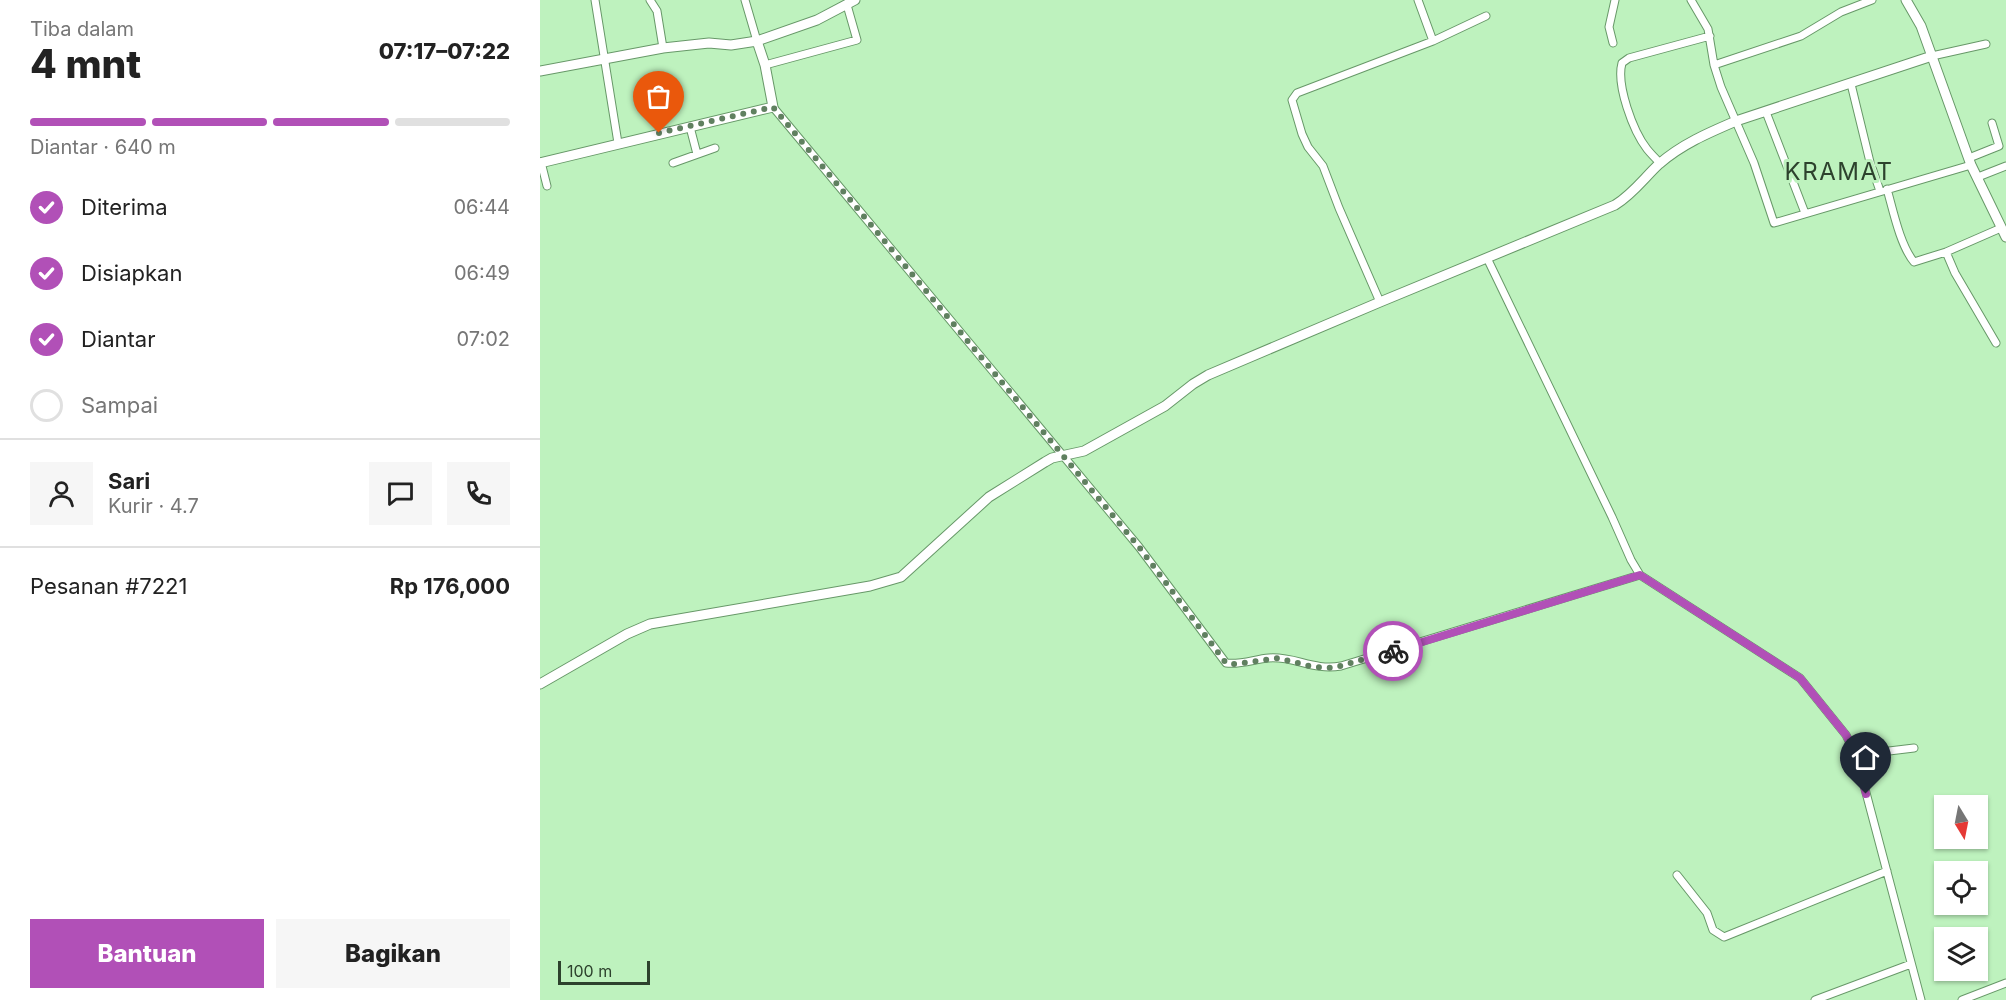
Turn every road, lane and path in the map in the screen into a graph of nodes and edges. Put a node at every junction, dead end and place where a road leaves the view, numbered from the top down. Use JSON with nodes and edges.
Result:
{"nodes":[{"id":1,"x":595,"y":0,"type":"edge"},
{"id":2,"x":650,"y":0,"type":"edge"},
{"id":3,"x":745,"y":0,"type":"edge"},
{"id":4,"x":1418,"y":0,"type":"edge"},
{"id":5,"x":1615,"y":0,"type":"edge"},
{"id":6,"x":1691,"y":0,"type":"edge"},
{"id":7,"x":1872,"y":0,"type":"edge"},
{"id":8,"x":1906,"y":0,"type":"edge"},
{"id":9,"x":850,"y":2,"type":"edge"},
{"id":10,"x":1486,"y":16,"type":"dead end"},
{"id":11,"x":1710,"y":36,"type":"junction"},
{"id":12,"x":757,"y":41,"type":"junction"},
{"id":13,"x":1433,"y":41,"type":"junction"},
{"id":14,"x":1613,"y":43,"type":"dead end"},
{"id":15,"x":1986,"y":44,"type":"dead end"},
{"id":16,"x":663,"y":48,"type":"junction"},
{"id":17,"x":1932,"y":56,"type":"junction"},
{"id":18,"x":603,"y":59,"type":"junction"},
{"id":19,"x":1714,"y":64,"type":"junction"},
{"id":20,"x":765,"y":65,"type":"junction"},
{"id":21,"x":540,"y":71,"type":"edge"},
{"id":22,"x":1851,"y":84,"type":"junction"},
{"id":23,"x":773,"y":107,"type":"junction"},
{"id":24,"x":1766,"y":112,"type":"junction"},
{"id":25,"x":1736,"y":121,"type":"junction"},
{"id":26,"x":1992,"y":123,"type":"dead end"},
{"id":27,"x":690,"y":127,"type":"junction"},
{"id":28,"x":618,"y":143,"type":"junction"},
{"id":29,"x":715,"y":148,"type":"dead end"},
{"id":30,"x":697,"y":154,"type":"junction"},
{"id":31,"x":541,"y":162,"type":"edge"},
{"id":32,"x":1970,"y":162,"type":"junction"},
{"id":33,"x":673,"y":163,"type":"dead end"},
{"id":34,"x":1660,"y":163,"type":"junction"},
{"id":35,"x":2006,"y":166,"type":"edge"},
{"id":36,"x":1978,"y":177,"type":"junction"},
{"id":37,"x":547,"y":186,"type":"dead end"},
{"id":38,"x":1883,"y":190,"type":"junction"},
{"id":39,"x":1805,"y":213,"type":"junction"},
{"id":40,"x":2003,"y":232,"type":"edge"},
{"id":41,"x":1946,"y":252,"type":"junction"},
{"id":42,"x":1487,"y":258,"type":"junction"},
{"id":43,"x":1380,"y":302,"type":"junction"},
{"id":44,"x":1996,"y":343,"type":"dead end"},
{"id":45,"x":1065,"y":456,"type":"junction"},
{"id":46,"x":1640,"y":575,"type":"junction"},
{"id":47,"x":540,"y":684,"type":"edge"},
{"id":48,"x":1914,"y":748,"type":"dead end"},
{"id":49,"x":1856,"y":755,"type":"junction"},
{"id":50,"x":1887,"y":872,"type":"junction"},
{"id":51,"x":1677,"y":874,"type":"dead end"},
{"id":52,"x":1911,"y":964,"type":"junction"},
{"id":53,"x":2006,"y":983,"type":"edge"},
{"id":54,"x":1815,"y":1000,"type":"edge"},
{"id":55,"x":1921,"y":1000,"type":"edge"},
{"id":56,"x":1962,"y":1000,"type":"edge"}],
"edges":[{"from":1,"to":18,"type":"street"},
{"from":2,"to":16,"type":"street"},
{"from":3,"to":12,"type":"street"},
{"from":4,"to":13,"type":"street"},
{"from":5,"to":14,"type":"street"},
{"from":6,"to":11,"type":"street"},
{"from":7,"to":19,"type":"street"},
{"from":8,"to":17,"type":"street"},
{"from":9,"to":12,"type":"street"},
{"from":9,"to":20,"type":"street"},
{"from":10,"to":13,"type":"street"},
{"from":11,"to":19,"type":"street"},
{"from":11,"to":34,"type":"street"},
{"from":12,"to":16,"type":"street"},
{"from":12,"to":20,"type":"street"},
{"from":13,"to":43,"type":"street"},
{"from":15,"to":17,"type":"street"},
{"from":16,"to":18,"type":"street"},
{"from":17,"to":22,"type":"street"},
{"from":17,"to":32,"type":"street"},
{"from":18,"to":21,"type":"street"},
{"from":18,"to":28,"type":"street"},
{"from":19,"to":25,"type":"street"},
{"from":20,"to":23,"type":"street"},
{"from":22,"to":24,"type":"street"},
{"from":22,"to":38,"type":"street"},
{"from":23,"to":27,"type":"street"},
{"from":23,"to":45,"type":"street"},
{"from":24,"to":25,"type":"street"},
{"from":24,"to":39,"type":"street"},
{"from":25,"to":34,"type":"street"},
{"from":25,"to":39,"type":"street"},
{"from":26,"to":32,"type":"street"},
{"from":27,"to":28,"type":"street"},
{"from":27,"to":30,"type":"street"},
{"from":28,"to":31,"type":"street"},
{"from":29,"to":30,"type":"street"},
{"from":30,"to":33,"type":"street"},
{"from":31,"to":37,"type":"street"},
{"from":32,"to":36,"type":"street"},
{"from":32,"to":38,"type":"street"},
{"from":34,"to":42,"type":"street"},
{"from":35,"to":36,"type":"street"},
{"from":36,"to":40,"type":"street"},
{"from":38,"to":39,"type":"street"},
{"from":38,"to":41,"type":"street"},
{"from":40,"to":41,"type":"street"},
{"from":41,"to":44,"type":"street"},
{"from":42,"to":43,"type":"street"},
{"from":42,"to":46,"type":"street"},
{"from":43,"to":45,"type":"street"},
{"from":45,"to":46,"type":"street"},
{"from":45,"to":47,"type":"street"},
{"from":46,"to":49,"type":"street"},
{"from":48,"to":49,"type":"street"},
{"from":49,"to":50,"type":"street"},
{"from":50,"to":51,"type":"street"},
{"from":50,"to":52,"type":"street"},
{"from":52,"to":54,"type":"street"},
{"from":52,"to":55,"type":"street"},
{"from":53,"to":56,"type":"street"}]}
